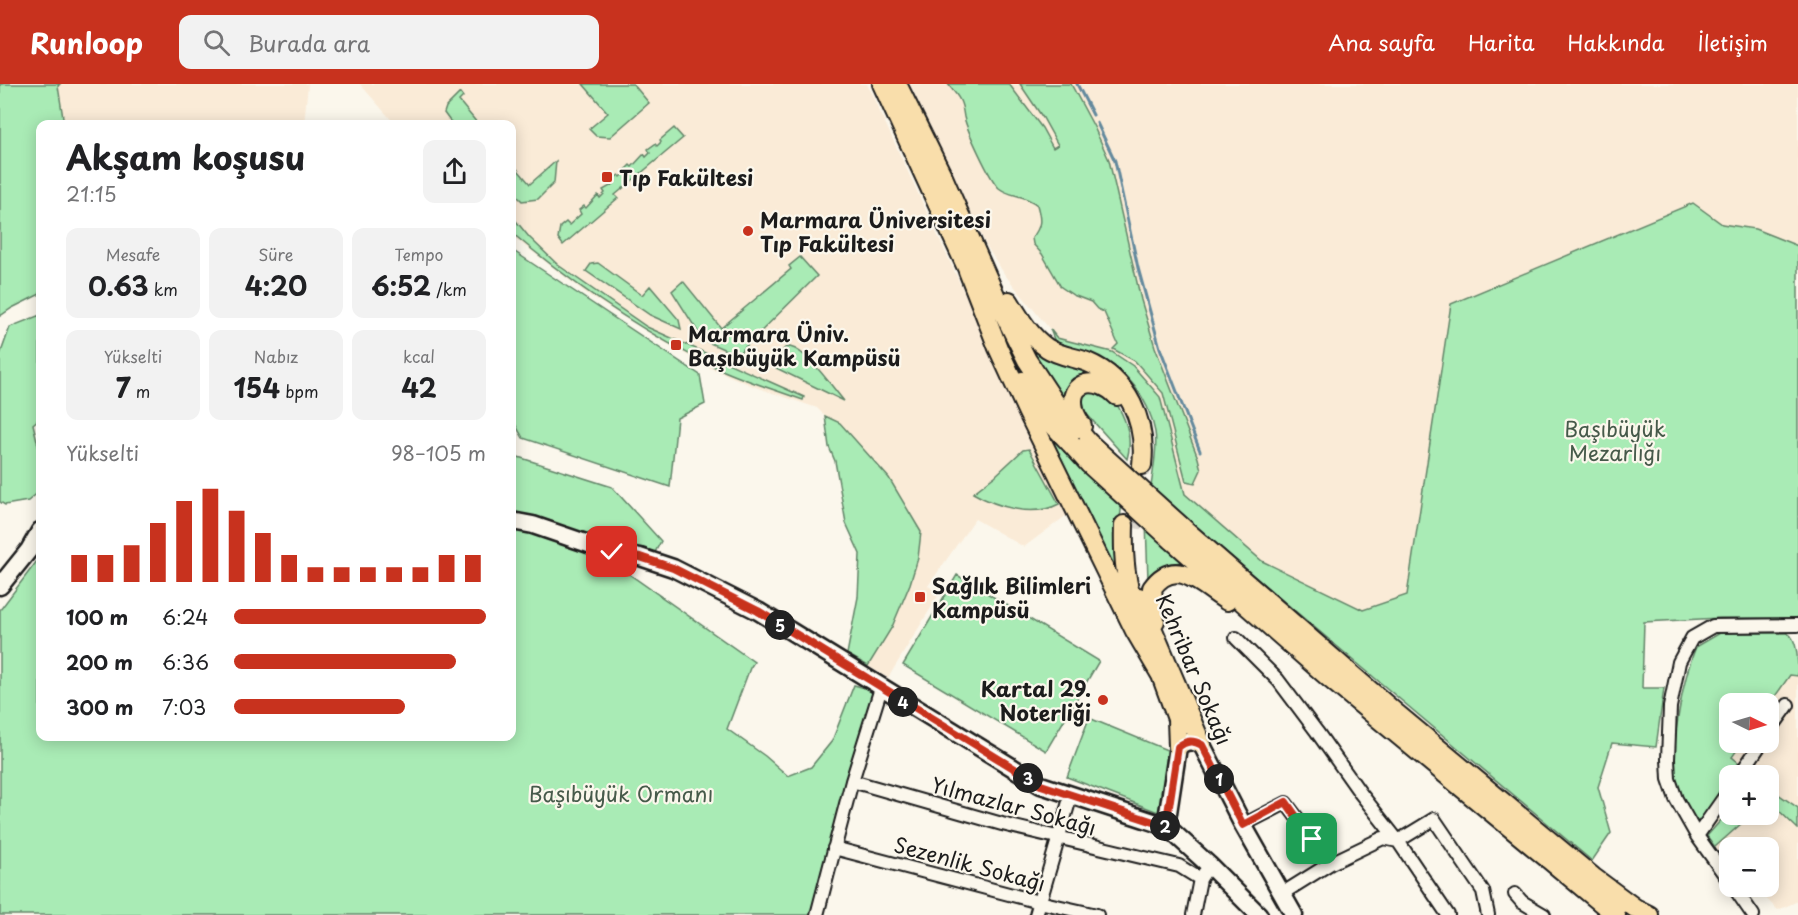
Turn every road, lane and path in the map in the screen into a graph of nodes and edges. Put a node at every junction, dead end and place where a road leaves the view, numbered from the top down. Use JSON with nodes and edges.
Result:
{"nodes":[{"id":1,"x":882,"y":84,"type":"edge"},
{"id":2,"x":897,"y":84,"type":"edge"},
{"id":3,"x":963,"y":223,"type":"junction"},
{"id":4,"x":968,"y":272,"type":"junction"},
{"id":5,"x":1080,"y":443,"type":"junction"},
{"id":6,"x":516,"y":522,"type":"edge"},
{"id":7,"x":1128,"y":526,"type":"tunnel mouth"},
{"id":8,"x":1177,"y":534,"type":"junction"},
{"id":9,"x":36,"y":538,"type":"edge"},
{"id":10,"x":0,"y":586,"type":"edge"},
{"id":11,"x":1265,"y":624,"type":"junction"},
{"id":12,"x":1798,"y":625,"type":"edge"},
{"id":13,"x":1236,"y":638,"type":"dead end"},
{"id":14,"x":1166,"y":674,"type":"junction"},
{"id":15,"x":876,"y":685,"type":"junction"},
{"id":16,"x":1788,"y":705,"type":"dead end"},
{"id":17,"x":1779,"y":718,"type":"edge"},
{"id":18,"x":1202,"y":745,"type":"junction"},
{"id":19,"x":1178,"y":747,"type":"junction"},
{"id":20,"x":852,"y":782,"type":"junction"},
{"id":21,"x":1071,"y":795,"type":"junction"},
{"id":22,"x":1719,"y":805,"type":"edge"},
{"id":23,"x":1243,"y":825,"type":"junction"},
{"id":24,"x":1166,"y":826,"type":"junction"},
{"id":25,"x":1697,"y":836,"type":"junction"},
{"id":26,"x":1059,"y":838,"type":"junction"},
{"id":27,"x":1398,"y":841,"type":"junction"},
{"id":28,"x":834,"y":848,"type":"junction"},
{"id":29,"x":1330,"y":863,"type":"junction"},
{"id":30,"x":1719,"y":867,"type":"edge"},
{"id":31,"x":1205,"y":872,"type":"junction"},
{"id":32,"x":1282,"y":893,"type":"junction"},
{"id":33,"x":1515,"y":894,"type":"dead end"},
{"id":34,"x":1741,"y":897,"type":"edge"},
{"id":35,"x":1039,"y":902,"type":"junction"},
{"id":36,"x":819,"y":915,"type":"edge"},
{"id":37,"x":1036,"y":915,"type":"edge"},
{"id":38,"x":1097,"y":915,"type":"edge"},
{"id":39,"x":1193,"y":915,"type":"edge"},
{"id":40,"x":1258,"y":915,"type":"edge"},
{"id":41,"x":1294,"y":915,"type":"edge"},
{"id":42,"x":1448,"y":915,"type":"edge"},
{"id":43,"x":1488,"y":915,"type":"edge"},
{"id":44,"x":1544,"y":915,"type":"edge"},
{"id":45,"x":1616,"y":915,"type":"edge"},
{"id":46,"x":1649,"y":915,"type":"edge"},
{"id":47,"x":1753,"y":915,"type":"edge"}],
"edges":[{"from":1,"to":4,"type":"main road"},
{"from":2,"to":3,"type":"main road"},
{"from":3,"to":5,"type":"main road"},
{"from":3,"to":5,"type":"main road"},
{"from":4,"to":5,"type":"main road"},
{"from":4,"to":14,"type":"main road"},
{"from":5,"to":8,"type":"main road","bridge":true},
{"from":6,"to":15,"type":"main road"},
{"from":7,"to":14,"type":"main road"},
{"from":8,"to":11,"type":"main road"},
{"from":8,"to":46,"type":"main road"},
{"from":9,"to":10,"type":"main road"},
{"from":11,"to":14,"type":"main road"},
{"from":11,"to":45,"type":"main road"},
{"from":12,"to":25,"type":"street"},
{"from":13,"to":27,"type":"street"},
{"from":14,"to":18,"type":"main road","name":"Kehribar Sokağı"},
{"from":14,"to":19,"type":"main road"},
{"from":15,"to":20,"type":"street"},
{"from":15,"to":21,"type":"main road"},
{"from":16,"to":17,"type":"street"},
{"from":18,"to":19,"type":"main road"},
{"from":18,"to":23,"type":"main road","name":"Kehribar Sokağı"},
{"from":19,"to":24,"type":"main road"},
{"from":20,"to":26,"type":"street","name":"Yılmazlar Sokağı"},
{"from":20,"to":28,"type":"street"},
{"from":21,"to":24,"type":"main road"},
{"from":21,"to":26,"type":"street"},
{"from":22,"to":25,"type":"street"},
{"from":23,"to":29,"type":"street"},
{"from":23,"to":32,"type":"main road","name":"Kehribar Sokağı"},
{"from":24,"to":31,"type":"main road"},
{"from":25,"to":30,"type":"street"},
{"from":26,"to":31,"type":"street","name":"Yılmazlar Sokağı"},
{"from":26,"to":35,"type":"street"},
{"from":27,"to":29,"type":"street"},
{"from":27,"to":42,"type":"street"},
{"from":27,"to":43,"type":"street"},
{"from":28,"to":35,"type":"street","name":"Sezenlik Sokağı"},
{"from":28,"to":36,"type":"street"},
{"from":29,"to":32,"type":"street"},
{"from":31,"to":39,"type":"street"},
{"from":31,"to":40,"type":"main road"},
{"from":32,"to":41,"type":"main road","name":"Kehribar Sokağı"},
{"from":33,"to":44,"type":"street"},
{"from":34,"to":47,"type":"street"},
{"from":35,"to":37,"type":"street"},
{"from":35,"to":38,"type":"street","name":"Sezenlik Sokağı"}]}
